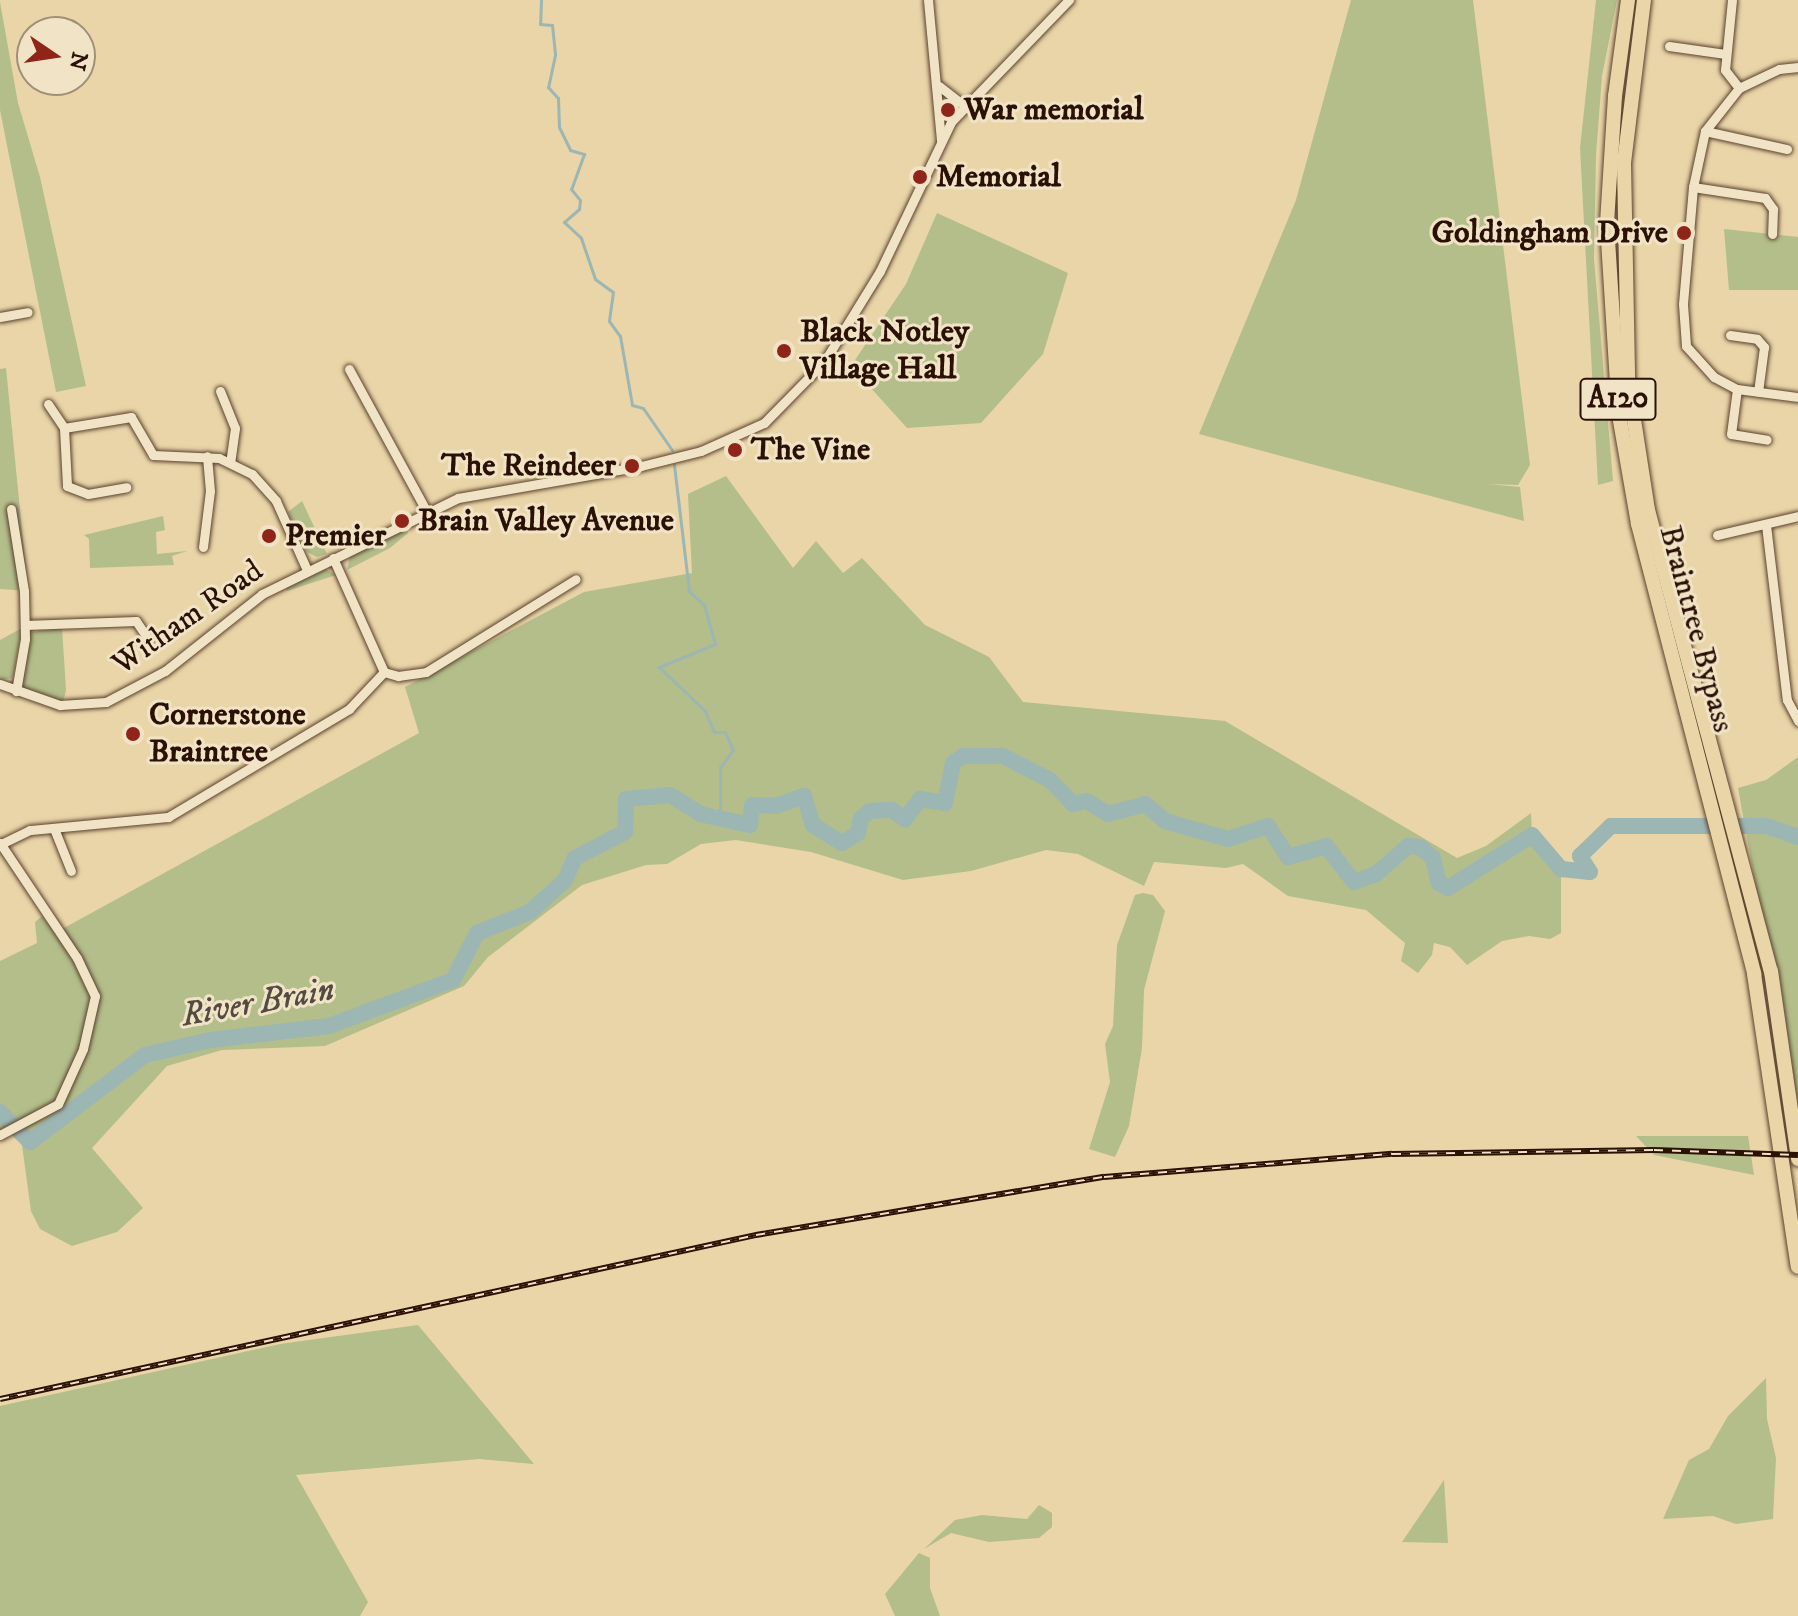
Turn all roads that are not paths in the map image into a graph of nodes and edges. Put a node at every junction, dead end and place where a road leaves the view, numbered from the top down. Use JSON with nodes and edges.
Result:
{"nodes":[{"id":1,"x":928,"y":0,"type":"edge"},
{"id":2,"x":1069,"y":0,"type":"edge"},
{"id":3,"x":1628,"y":0,"type":"edge"},
{"id":4,"x":1644,"y":0,"type":"edge"},
{"id":5,"x":1732,"y":0,"type":"edge"},
{"id":6,"x":1669,"y":46,"type":"dead end"},
{"id":7,"x":1725,"y":54,"type":"junction"},
{"id":8,"x":1798,"y":67,"type":"edge"},
{"id":9,"x":939,"y":86,"type":"junction"},
{"id":10,"x":1739,"y":88,"type":"junction"},
{"id":11,"x":965,"y":106,"type":"junction"},
{"id":12,"x":1705,"y":131,"type":"junction"},
{"id":13,"x":941,"y":141,"type":"junction"},
{"id":14,"x":1787,"y":149,"type":"dead end"},
{"id":15,"x":1693,"y":187,"type":"junction"},
{"id":16,"x":1772,"y":234,"type":"dead end"},
{"id":17,"x":28,"y":312,"type":"dead end"},
{"id":18,"x":0,"y":317,"type":"edge"},
{"id":19,"x":1730,"y":335,"type":"dead end"},
{"id":20,"x":349,"y":369,"type":"dead end"},
{"id":21,"x":1737,"y":389,"type":"junction"},
{"id":22,"x":220,"y":391,"type":"dead end"},
{"id":23,"x":1758,"y":392,"type":"junction"},
{"id":24,"x":1798,"y":397,"type":"edge"},
{"id":25,"x":48,"y":404,"type":"dead end"},
{"id":26,"x":64,"y":428,"type":"junction"},
{"id":27,"x":1767,"y":440,"type":"dead end"},
{"id":28,"x":207,"y":456,"type":"junction"},
{"id":29,"x":230,"y":462,"type":"junction"},
{"id":30,"x":126,"y":487,"type":"dead end"},
{"id":31,"x":11,"y":509,"type":"dead end"},
{"id":32,"x":427,"y":512,"type":"junction"},
{"id":33,"x":1798,"y":516,"type":"edge"},
{"id":34,"x":1766,"y":525,"type":"junction"},
{"id":35,"x":1717,"y":535,"type":"dead end"},
{"id":36,"x":203,"y":547,"type":"dead end"},
{"id":37,"x":333,"y":558,"type":"junction"},
{"id":38,"x":307,"y":570,"type":"junction"},
{"id":39,"x":576,"y":579,"type":"dead end"},
{"id":40,"x":25,"y":625,"type":"junction"},
{"id":41,"x":148,"y":639,"type":"dead end"},
{"id":42,"x":384,"y":672,"type":"junction"},
{"id":43,"x":0,"y":684,"type":"edge"},
{"id":44,"x":16,"y":691,"type":"junction"},
{"id":45,"x":1798,"y":721,"type":"edge"},
{"id":46,"x":55,"y":831,"type":"junction"},
{"id":47,"x":0,"y":844,"type":"edge"},
{"id":48,"x":71,"y":871,"type":"dead end"},
{"id":49,"x":2,"y":1134,"type":"edge"},
{"id":50,"x":1798,"y":1159,"type":"edge"},
{"id":51,"x":1798,"y":1267,"type":"edge"}],
"edges":[{"from":1,"to":9,"type":"street"},
{"from":2,"to":11,"type":"street","name":"Witham Road"},
{"from":3,"to":51,"type":"highway","name":"Braintree Bypass","number":"A120"},
{"from":4,"to":50,"type":"highway","name":"Braintree Bypass","number":"A120"},
{"from":5,"to":7,"type":"street"},
{"from":6,"to":7,"type":"street"},
{"from":7,"to":10,"type":"street"},
{"from":8,"to":10,"type":"street"},
{"from":9,"to":11,"type":"street"},
{"from":9,"to":13,"type":"street"},
{"from":10,"to":12,"type":"street"},
{"from":11,"to":13,"type":"street","name":"Witham Road"},
{"from":12,"to":14,"type":"street"},
{"from":12,"to":15,"type":"street"},
{"from":13,"to":32,"type":"street","name":"Witham Road"},
{"from":15,"to":16,"type":"street"},
{"from":15,"to":21,"type":"street"},
{"from":17,"to":18,"type":"street"},
{"from":19,"to":23,"type":"street"},
{"from":20,"to":32,"type":"street"},
{"from":21,"to":23,"type":"street"},
{"from":21,"to":27,"type":"street"},
{"from":22,"to":29,"type":"street"},
{"from":23,"to":24,"type":"street"},
{"from":25,"to":26,"type":"street"},
{"from":26,"to":28,"type":"street"},
{"from":26,"to":30,"type":"street"},
{"from":28,"to":29,"type":"street"},
{"from":28,"to":36,"type":"street"},
{"from":29,"to":38,"type":"street"},
{"from":31,"to":40,"type":"street"},
{"from":32,"to":37,"type":"street","name":"Witham Road"},
{"from":33,"to":34,"type":"street"},
{"from":34,"to":35,"type":"street"},
{"from":34,"to":45,"type":"street"},
{"from":37,"to":38,"type":"street","name":"Witham Road"},
{"from":37,"to":42,"type":"street"},
{"from":38,"to":44,"type":"street","name":"Witham Road"},
{"from":39,"to":42,"type":"street"},
{"from":40,"to":41,"type":"street"},
{"from":40,"to":44,"type":"street"},
{"from":42,"to":46,"type":"street"},
{"from":43,"to":44,"type":"street","name":"Witham Road"},
{"from":46,"to":47,"type":"street"},
{"from":46,"to":48,"type":"street"},
{"from":47,"to":49,"type":"street"}]}
